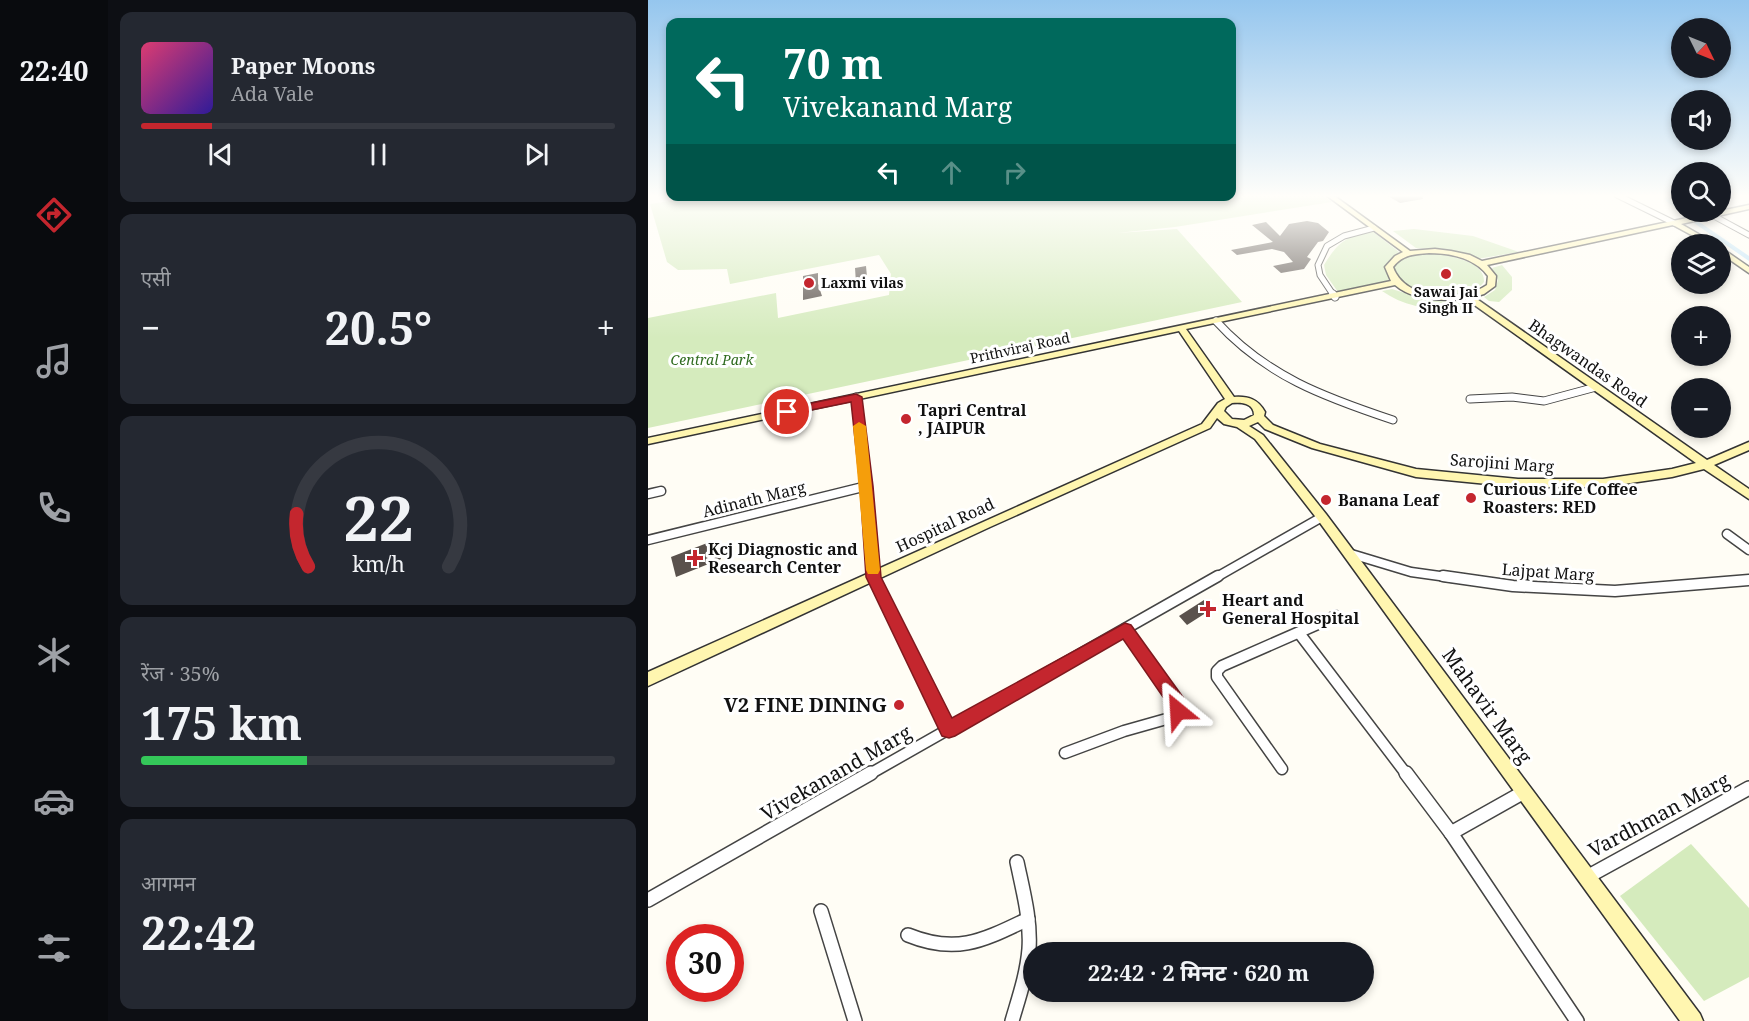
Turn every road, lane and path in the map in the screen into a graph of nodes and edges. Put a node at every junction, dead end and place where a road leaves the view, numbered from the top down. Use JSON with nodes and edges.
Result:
{"nodes":[{"id":1,"x":1333,"y":243,"type":"edge"},
{"id":2,"x":1397,"y":243,"type":"edge"},
{"id":3,"x":1400,"y":243,"type":"edge"},
{"id":4,"x":1587,"y":243,"type":"edge"},
{"id":5,"x":1412,"y":252,"type":"junction"},
{"id":6,"x":1731,"y":257,"type":"edge"},
{"id":7,"x":1482,"y":265,"type":"junction"},
{"id":8,"x":1749,"y":271,"type":"edge"},
{"id":9,"x":1397,"y":282,"type":"junction"},
{"id":10,"x":1335,"y":297,"type":"junction"},
{"id":11,"x":1471,"y":297,"type":"junction"},
{"id":12,"x":1216,"y":321,"type":"junction"},
{"id":13,"x":1181,"y":328,"type":"junction"},
{"id":14,"x":1596,"y":387,"type":"junction"},
{"id":15,"x":856,"y":397,"type":"junction"},
{"id":16,"x":1470,"y":399,"type":"dead end"},
{"id":17,"x":1231,"y":400,"type":"junction"},
{"id":18,"x":1218,"y":410,"type":"junction"},
{"id":19,"x":1259,"y":416,"type":"junction"},
{"id":20,"x":1393,"y":420,"type":"dead end"},
{"id":21,"x":1234,"y":423,"type":"junction"},
{"id":22,"x":1206,"y":426,"type":"junction"},
{"id":23,"x":1289,"y":436,"type":"junction"},
{"id":24,"x":648,"y":441,"type":"edge"},
{"id":25,"x":1749,"y":446,"type":"edge"},
{"id":26,"x":1267,"y":447,"type":"junction"},
{"id":27,"x":1710,"y":463,"type":"junction"},
{"id":28,"x":867,"y":486,"type":"junction"},
{"id":29,"x":1749,"y":487,"type":"edge"},
{"id":30,"x":661,"y":491,"type":"dead end"},
{"id":31,"x":648,"y":494,"type":"edge"},
{"id":32,"x":1749,"y":495,"type":"edge"},
{"id":33,"x":1322,"y":517,"type":"junction"},
{"id":34,"x":1727,"y":534,"type":"dead end"},
{"id":35,"x":648,"y":540,"type":"edge"},
{"id":36,"x":1749,"y":550,"type":"edge"},
{"id":37,"x":1348,"y":553,"type":"junction"},
{"id":38,"x":873,"y":577,"type":"junction"},
{"id":39,"x":1749,"y":580,"type":"edge"},
{"id":40,"x":1336,"y":616,"type":"dead end"},
{"id":41,"x":1125,"y":629,"type":"junction"},
{"id":42,"x":1299,"y":633,"type":"junction"},
{"id":43,"x":648,"y":679,"type":"edge"},
{"id":44,"x":949,"y":730,"type":"junction"},
{"id":45,"x":1065,"y":753,"type":"dead end"},
{"id":46,"x":1282,"y":768,"type":"dead end"},
{"id":47,"x":1749,"y":788,"type":"edge"},
{"id":48,"x":1524,"y":792,"type":"junction"},
{"id":49,"x":1451,"y":833,"type":"junction"},
{"id":50,"x":1017,"y":862,"type":"dead end"},
{"id":51,"x":1587,"y":876,"type":"junction"},
{"id":52,"x":648,"y":900,"type":"edge"},
{"id":53,"x":821,"y":912,"type":"dead end"},
{"id":54,"x":1028,"y":920,"type":"junction"},
{"id":55,"x":908,"y":935,"type":"dead end"},
{"id":56,"x":855,"y":1021,"type":"edge"},
{"id":57,"x":1012,"y":1021,"type":"edge"},
{"id":58,"x":1576,"y":1021,"type":"edge"},
{"id":59,"x":1693,"y":1021,"type":"edge"}],
"edges":[{"from":1,"to":10,"type":"street"},
{"from":2,"to":5,"type":"street"},
{"from":3,"to":5,"type":"street"},
{"from":4,"to":7,"type":"street"},
{"from":5,"to":7,"type":"street"},
{"from":5,"to":9,"type":"street"},
{"from":6,"to":8,"type":"street"},
{"from":7,"to":11,"type":"street"},
{"from":9,"to":10,"type":"street","name":"Prithviraj Road"},
{"from":9,"to":11,"type":"street"},
{"from":10,"to":12,"type":"street","name":"Prithviraj Road"},
{"from":11,"to":14,"type":"street","name":"Bhagwandas Road"},
{"from":11,"to":27,"type":"street","name":"Bhagwandas Road"},
{"from":12,"to":13,"type":"street","name":"Prithviraj Road"},
{"from":12,"to":20,"type":"street"},
{"from":13,"to":15,"type":"street","name":"Prithviraj Road"},
{"from":13,"to":17,"type":"street"},
{"from":14,"to":16,"type":"street"},
{"from":14,"to":27,"type":"street","name":"Bhagwandas Road"},
{"from":15,"to":24,"type":"street","name":"Prithviraj Road"},
{"from":15,"to":28,"type":"street"},
{"from":17,"to":18,"type":"street","name":"Hospital Road"},
{"from":17,"to":19,"type":"street","name":"Sarojini Marg"},
{"from":18,"to":21,"type":"street","name":"Mahavir Marg"},
{"from":18,"to":22,"type":"street","name":"Hospital Road"},
{"from":19,"to":21,"type":"street"},
{"from":19,"to":23,"type":"street","name":"Sarojini Marg"},
{"from":21,"to":22,"type":"street"},
{"from":21,"to":26,"type":"street","name":"Mahavir Marg"},
{"from":22,"to":38,"type":"street","name":"Hospital Road"},
{"from":23,"to":26,"type":"street"},
{"from":23,"to":27,"type":"street","name":"Sarojini Marg"},
{"from":25,"to":27,"type":"street","name":"Sarojini Marg"},
{"from":26,"to":33,"type":"street","name":"Mahavir Marg"},
{"from":27,"to":29,"type":"street","name":"Bhagwandas Road"},
{"from":27,"to":32,"type":"street","name":"Bhagwandas Road"},
{"from":28,"to":35,"type":"street","name":"Adinath Marg"},
{"from":28,"to":38,"type":"street"},
{"from":30,"to":31,"type":"street"},
{"from":33,"to":37,"type":"street","name":"Mahavir Marg"},
{"from":33,"to":41,"type":"street","name":"Vivekanand Marg"},
{"from":34,"to":36,"type":"street"},
{"from":37,"to":39,"type":"street","name":"Lajpat Marg"},
{"from":37,"to":48,"type":"street","name":"Mahavir Marg"},
{"from":38,"to":43,"type":"street","name":"Hospital Road"},
{"from":38,"to":44,"type":"street"},
{"from":40,"to":42,"type":"street"},
{"from":41,"to":44,"type":"street","name":"Vivekanand Marg"},
{"from":41,"to":45,"type":"street"},
{"from":42,"to":46,"type":"street"},
{"from":42,"to":49,"type":"street"},
{"from":44,"to":52,"type":"street","name":"Vivekanand Marg"},
{"from":47,"to":51,"type":"street","name":"Vardhman Marg"},
{"from":48,"to":49,"type":"street"},
{"from":48,"to":51,"type":"street","name":"Mahavir Marg"},
{"from":49,"to":58,"type":"street"},
{"from":50,"to":54,"type":"street"},
{"from":51,"to":59,"type":"street","name":"Mahavir Marg"},
{"from":53,"to":56,"type":"street"},
{"from":54,"to":55,"type":"street"},
{"from":54,"to":57,"type":"street"}]}
